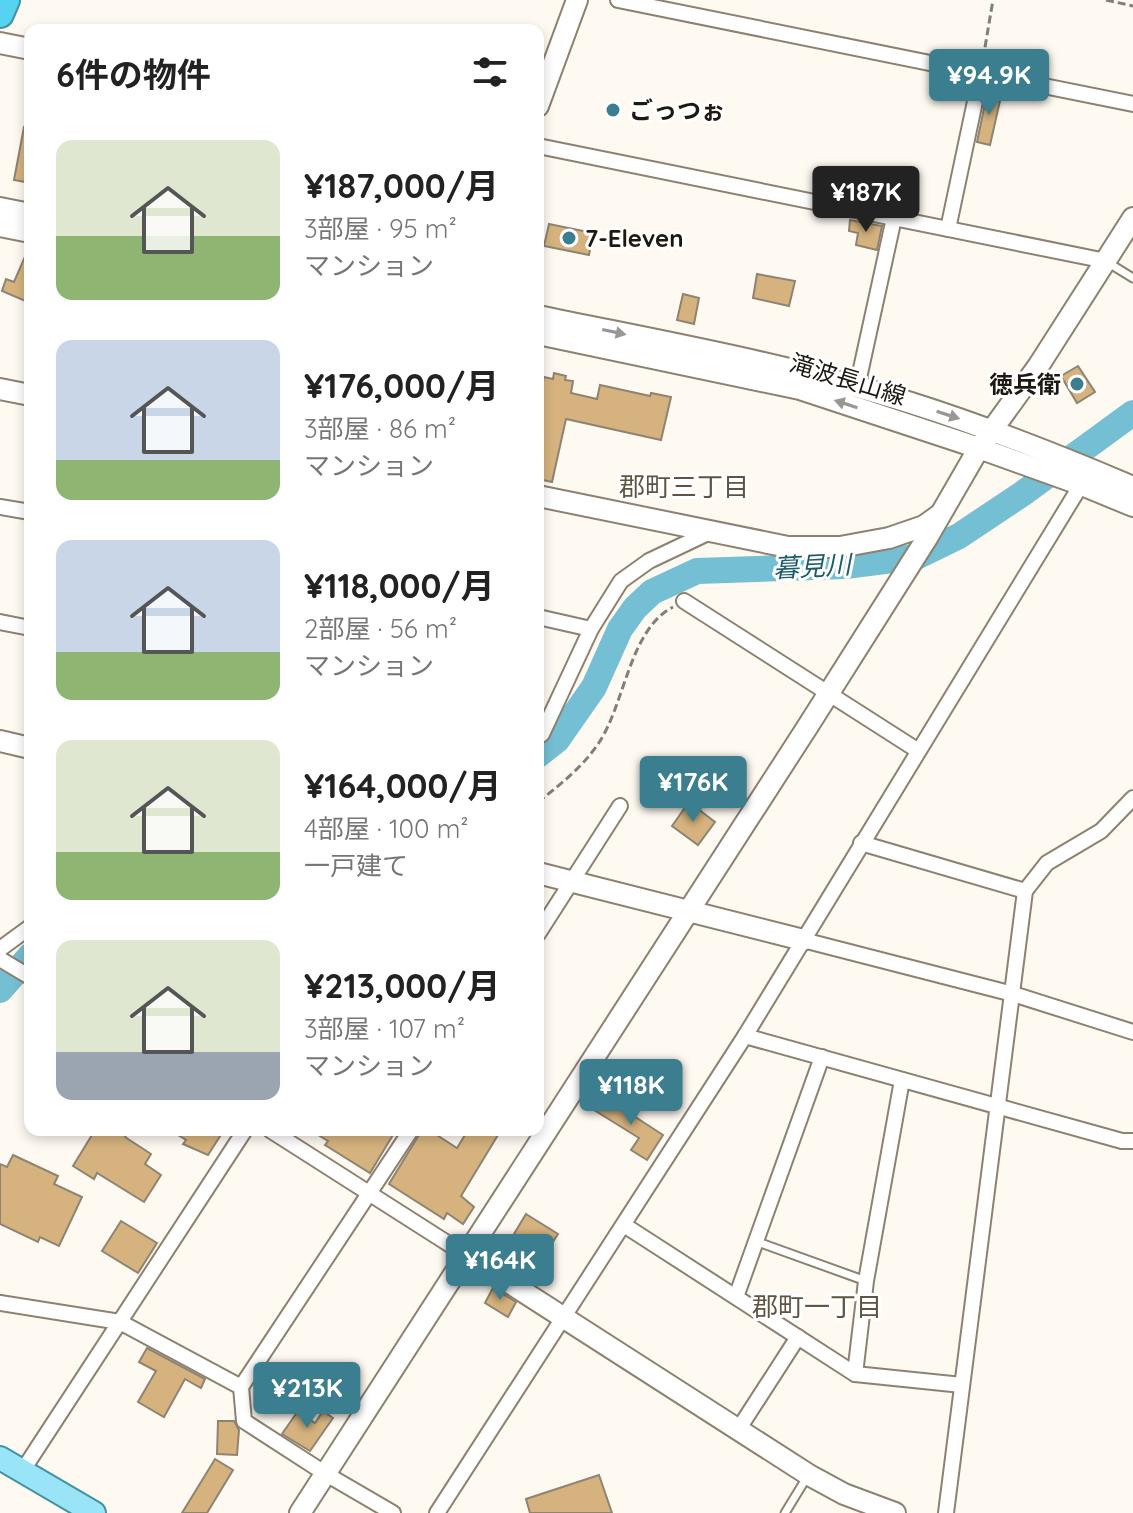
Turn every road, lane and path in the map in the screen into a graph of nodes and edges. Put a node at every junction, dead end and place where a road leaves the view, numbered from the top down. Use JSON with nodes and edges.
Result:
{"nodes":[{"id":1,"x":6,"y":0,"type":"edge"},
{"id":2,"x":577,"y":0,"type":"edge"},
{"id":3,"x":618,"y":0,"type":"edge"},
{"id":4,"x":993,"y":0,"type":"edge"},
{"id":5,"x":1106,"y":0,"type":"edge"},
{"id":6,"x":1133,"y":6,"type":"edge"},
{"id":7,"x":0,"y":14,"type":"edge"},
{"id":8,"x":0,"y":43,"type":"edge"},
{"id":9,"x":24,"y":48,"type":"edge"},
{"id":10,"x":981,"y":73,"type":"junction"},
{"id":11,"x":544,"y":90,"type":"edge"},
{"id":12,"x":1133,"y":104,"type":"edge"},
{"id":13,"x":544,"y":147,"type":"edge"},
{"id":14,"x":0,"y":208,"type":"edge"},
{"id":15,"x":24,"y":213,"type":"edge"},
{"id":16,"x":894,"y":218,"type":"junction"},
{"id":17,"x":1133,"y":218,"type":"edge"},
{"id":18,"x":0,"y":226,"type":"edge"},
{"id":19,"x":948,"y":229,"type":"junction"},
{"id":20,"x":24,"y":231,"type":"edge"},
{"id":21,"x":1106,"y":261,"type":"junction"},
{"id":22,"x":1133,"y":278,"type":"edge"},
{"id":23,"x":544,"y":317,"type":"edge"},
{"id":24,"x":544,"y":335,"type":"edge"},
{"id":25,"x":857,"y":387,"type":"junction"},
{"id":26,"x":0,"y":389,"type":"edge"},
{"id":27,"x":24,"y":394,"type":"edge"},
{"id":28,"x":994,"y":430,"type":"junction"},
{"id":29,"x":979,"y":448,"type":"junction"},
{"id":30,"x":1083,"y":479,"type":"junction"},
{"id":31,"x":1133,"y":487,"type":"edge"},
{"id":32,"x":544,"y":497,"type":"edge"},
{"id":33,"x":1133,"y":506,"type":"edge"},
{"id":34,"x":0,"y":507,"type":"edge"},
{"id":35,"x":24,"y":511,"type":"edge"},
{"id":36,"x":941,"y":514,"type":"junction"},
{"id":37,"x":710,"y":532,"type":"junction"},
{"id":38,"x":684,"y":601,"type":"joint"},
{"id":39,"x":544,"y":618,"type":"edge"},
{"id":40,"x":0,"y":622,"type":"edge"},
{"id":41,"x":24,"y":627,"type":"edge"},
{"id":42,"x":591,"y":629,"type":"junction"},
{"id":43,"x":828,"y":693,"type":"junction"},
{"id":44,"x":544,"y":725,"type":"edge"},
{"id":45,"x":0,"y":741,"type":"edge"},
{"id":46,"x":24,"y":747,"type":"edge"},
{"id":47,"x":917,"y":750,"type":"junction"},
{"id":48,"x":544,"y":797,"type":"edge"},
{"id":49,"x":1133,"y":798,"type":"edge"},
{"id":50,"x":620,"y":806,"type":"dead end"},
{"id":51,"x":861,"y":843,"type":"junction"},
{"id":52,"x":544,"y":874,"type":"edge"},
{"id":53,"x":572,"y":881,"type":"junction"},
{"id":54,"x":1025,"y":891,"type":"junction"},
{"id":55,"x":686,"y":911,"type":"junction"},
{"id":56,"x":544,"y":925,"type":"edge"},
{"id":57,"x":24,"y":931,"type":"edge"},
{"id":58,"x":803,"y":940,"type":"junction"},
{"id":59,"x":0,"y":949,"type":"edge"},
{"id":60,"x":0,"y":959,"type":"edge"},
{"id":61,"x":24,"y":973,"type":"edge"},
{"id":62,"x":1013,"y":994,"type":"junction"},
{"id":63,"x":1133,"y":1032,"type":"edge"},
{"id":64,"x":745,"y":1036,"type":"junction"},
{"id":65,"x":822,"y":1057,"type":"junction"},
{"id":66,"x":902,"y":1080,"type":"junction"},
{"id":67,"x":997,"y":1107,"type":"junction"},
{"id":68,"x":544,"y":1133,"type":"edge"},
{"id":69,"x":241,"y":1136,"type":"edge"},
{"id":70,"x":279,"y":1136,"type":"edge"},
{"id":71,"x":407,"y":1136,"type":"edge"},
{"id":72,"x":542,"y":1136,"type":"edge"},
{"id":73,"x":1133,"y":1141,"type":"edge"},
{"id":74,"x":370,"y":1194,"type":"junction"},
{"id":75,"x":624,"y":1225,"type":"junction"},
{"id":76,"x":755,"y":1241,"type":"junction"},
{"id":77,"x":466,"y":1255,"type":"junction"},
{"id":78,"x":866,"y":1281,"type":"junction"},
{"id":79,"x":736,"y":1297,"type":"junction"},
{"id":80,"x":0,"y":1303,"type":"edge"},
{"id":81,"x":563,"y":1317,"type":"junction"},
{"id":82,"x":120,"y":1322,"type":"junction"},
{"id":83,"x":798,"y":1337,"type":"junction"},
{"id":84,"x":855,"y":1374,"type":"junction"},
{"id":85,"x":962,"y":1385,"type":"junction"},
{"id":86,"x":241,"y":1387,"type":"junction"},
{"id":87,"x":738,"y":1430,"type":"junction"},
{"id":88,"x":0,"y":1458,"type":"edge"},
{"id":89,"x":23,"y":1470,"type":"junction"},
{"id":90,"x":326,"y":1474,"type":"junction"},
{"id":91,"x":809,"y":1475,"type":"junction"},
{"id":92,"x":94,"y":1513,"type":"edge"},
{"id":93,"x":300,"y":1513,"type":"edge"},
{"id":94,"x":393,"y":1513,"type":"edge"},
{"id":95,"x":437,"y":1513,"type":"edge"},
{"id":96,"x":785,"y":1513,"type":"edge"},
{"id":97,"x":895,"y":1513,"type":"edge"},
{"id":98,"x":946,"y":1513,"type":"edge"}],
"edges":[{"from":1,"to":7,"type":"highway"},
{"from":2,"to":11,"type":"street"},
{"from":3,"to":10,"type":"street"},
{"from":4,"to":10,"type":"path"},
{"from":5,"to":6,"type":"path"},
{"from":8,"to":9,"type":"street"},
{"from":10,"to":12,"type":"street"},
{"from":10,"to":19,"type":"street"},
{"from":13,"to":16,"type":"street"},
{"from":14,"to":15,"type":"street"},
{"from":16,"to":19,"type":"street"},
{"from":16,"to":25,"type":"street"},
{"from":17,"to":21,"type":"street"},
{"from":18,"to":20,"type":"street"},
{"from":19,"to":21,"type":"street"},
{"from":21,"to":22,"type":"lane"},
{"from":21,"to":28,"type":"street"},
{"from":23,"to":25,"type":"street","name":"滝波長山線","one_way":true},
{"from":29,"to":24,"type":"street","name":"滝波長山線","one_way":true},
{"from":25,"to":28,"type":"street","name":"滝波長山線","one_way":true},
{"from":26,"to":27,"type":"street"},
{"from":28,"to":29,"type":"street"},
{"from":28,"to":30,"type":"street","name":"滝波長山線"},
{"from":29,"to":30,"type":"street","name":"滝波長山線"},
{"from":29,"to":36,"type":"street"},
{"from":30,"to":31,"type":"street","name":"滝波長山線"},
{"from":30,"to":33,"type":"street","name":"滝波長山線"},
{"from":30,"to":47,"type":"street"},
{"from":32,"to":37,"type":"street"},
{"from":34,"to":35,"type":"street"},
{"from":36,"to":37,"type":"street"},
{"from":36,"to":43,"type":"street"},
{"from":37,"to":42,"type":"street"},
{"from":38,"to":43,"type":"street"},
{"from":38,"to":48,"type":"path"},
{"from":39,"to":42,"type":"street"},
{"from":40,"to":41,"type":"street"},
{"from":42,"to":44,"type":"street"},
{"from":43,"to":47,"type":"street"},
{"from":43,"to":55,"type":"street"},
{"from":45,"to":46,"type":"street"},
{"from":47,"to":51,"type":"street"},
{"from":49,"to":54,"type":"street"},
{"from":50,"to":53,"type":"street"},
{"from":51,"to":54,"type":"street"},
{"from":51,"to":58,"type":"street"},
{"from":52,"to":53,"type":"street"},
{"from":53,"to":55,"type":"street"},
{"from":53,"to":56,"type":"street"},
{"from":54,"to":62,"type":"street"},
{"from":55,"to":58,"type":"street"},
{"from":55,"to":68,"type":"street"},
{"from":57,"to":59,"type":"street"},
{"from":58,"to":62,"type":"street"},
{"from":58,"to":64,"type":"street"},
{"from":60,"to":61,"type":"street"},
{"from":62,"to":63,"type":"street"},
{"from":62,"to":67,"type":"street"},
{"from":64,"to":65,"type":"street"},
{"from":64,"to":75,"type":"street"},
{"from":65,"to":66,"type":"street"},
{"from":65,"to":76,"type":"street"},
{"from":66,"to":67,"type":"street"},
{"from":66,"to":78,"type":"street"},
{"from":67,"to":73,"type":"street"},
{"from":67,"to":85,"type":"street"},
{"from":69,"to":82,"type":"street"},
{"from":70,"to":74,"type":"street"},
{"from":71,"to":74,"type":"street"},
{"from":72,"to":77,"type":"street"},
{"from":74,"to":77,"type":"street"},
{"from":74,"to":86,"type":"street"},
{"from":75,"to":79,"type":"street"},
{"from":75,"to":81,"type":"street"},
{"from":76,"to":78,"type":"lane"},
{"from":76,"to":79,"type":"street"},
{"from":77,"to":81,"type":"street"},
{"from":77,"to":90,"type":"street"},
{"from":78,"to":84,"type":"street"},
{"from":79,"to":83,"type":"street"},
{"from":80,"to":82,"type":"street"},
{"from":81,"to":87,"type":"street"},
{"from":81,"to":95,"type":"street"},
{"from":82,"to":86,"type":"street"},
{"from":82,"to":89,"type":"street"},
{"from":83,"to":84,"type":"street"},
{"from":83,"to":87,"type":"street"},
{"from":84,"to":85,"type":"street"},
{"from":85,"to":98,"type":"street"},
{"from":86,"to":90,"type":"street"},
{"from":87,"to":91,"type":"street"},
{"from":88,"to":89,"type":"main road"},
{"from":89,"to":92,"type":"main road"},
{"from":90,"to":93,"type":"street"},
{"from":90,"to":94,"type":"street"},
{"from":91,"to":96,"type":"lane"},
{"from":91,"to":97,"type":"street"}]}
